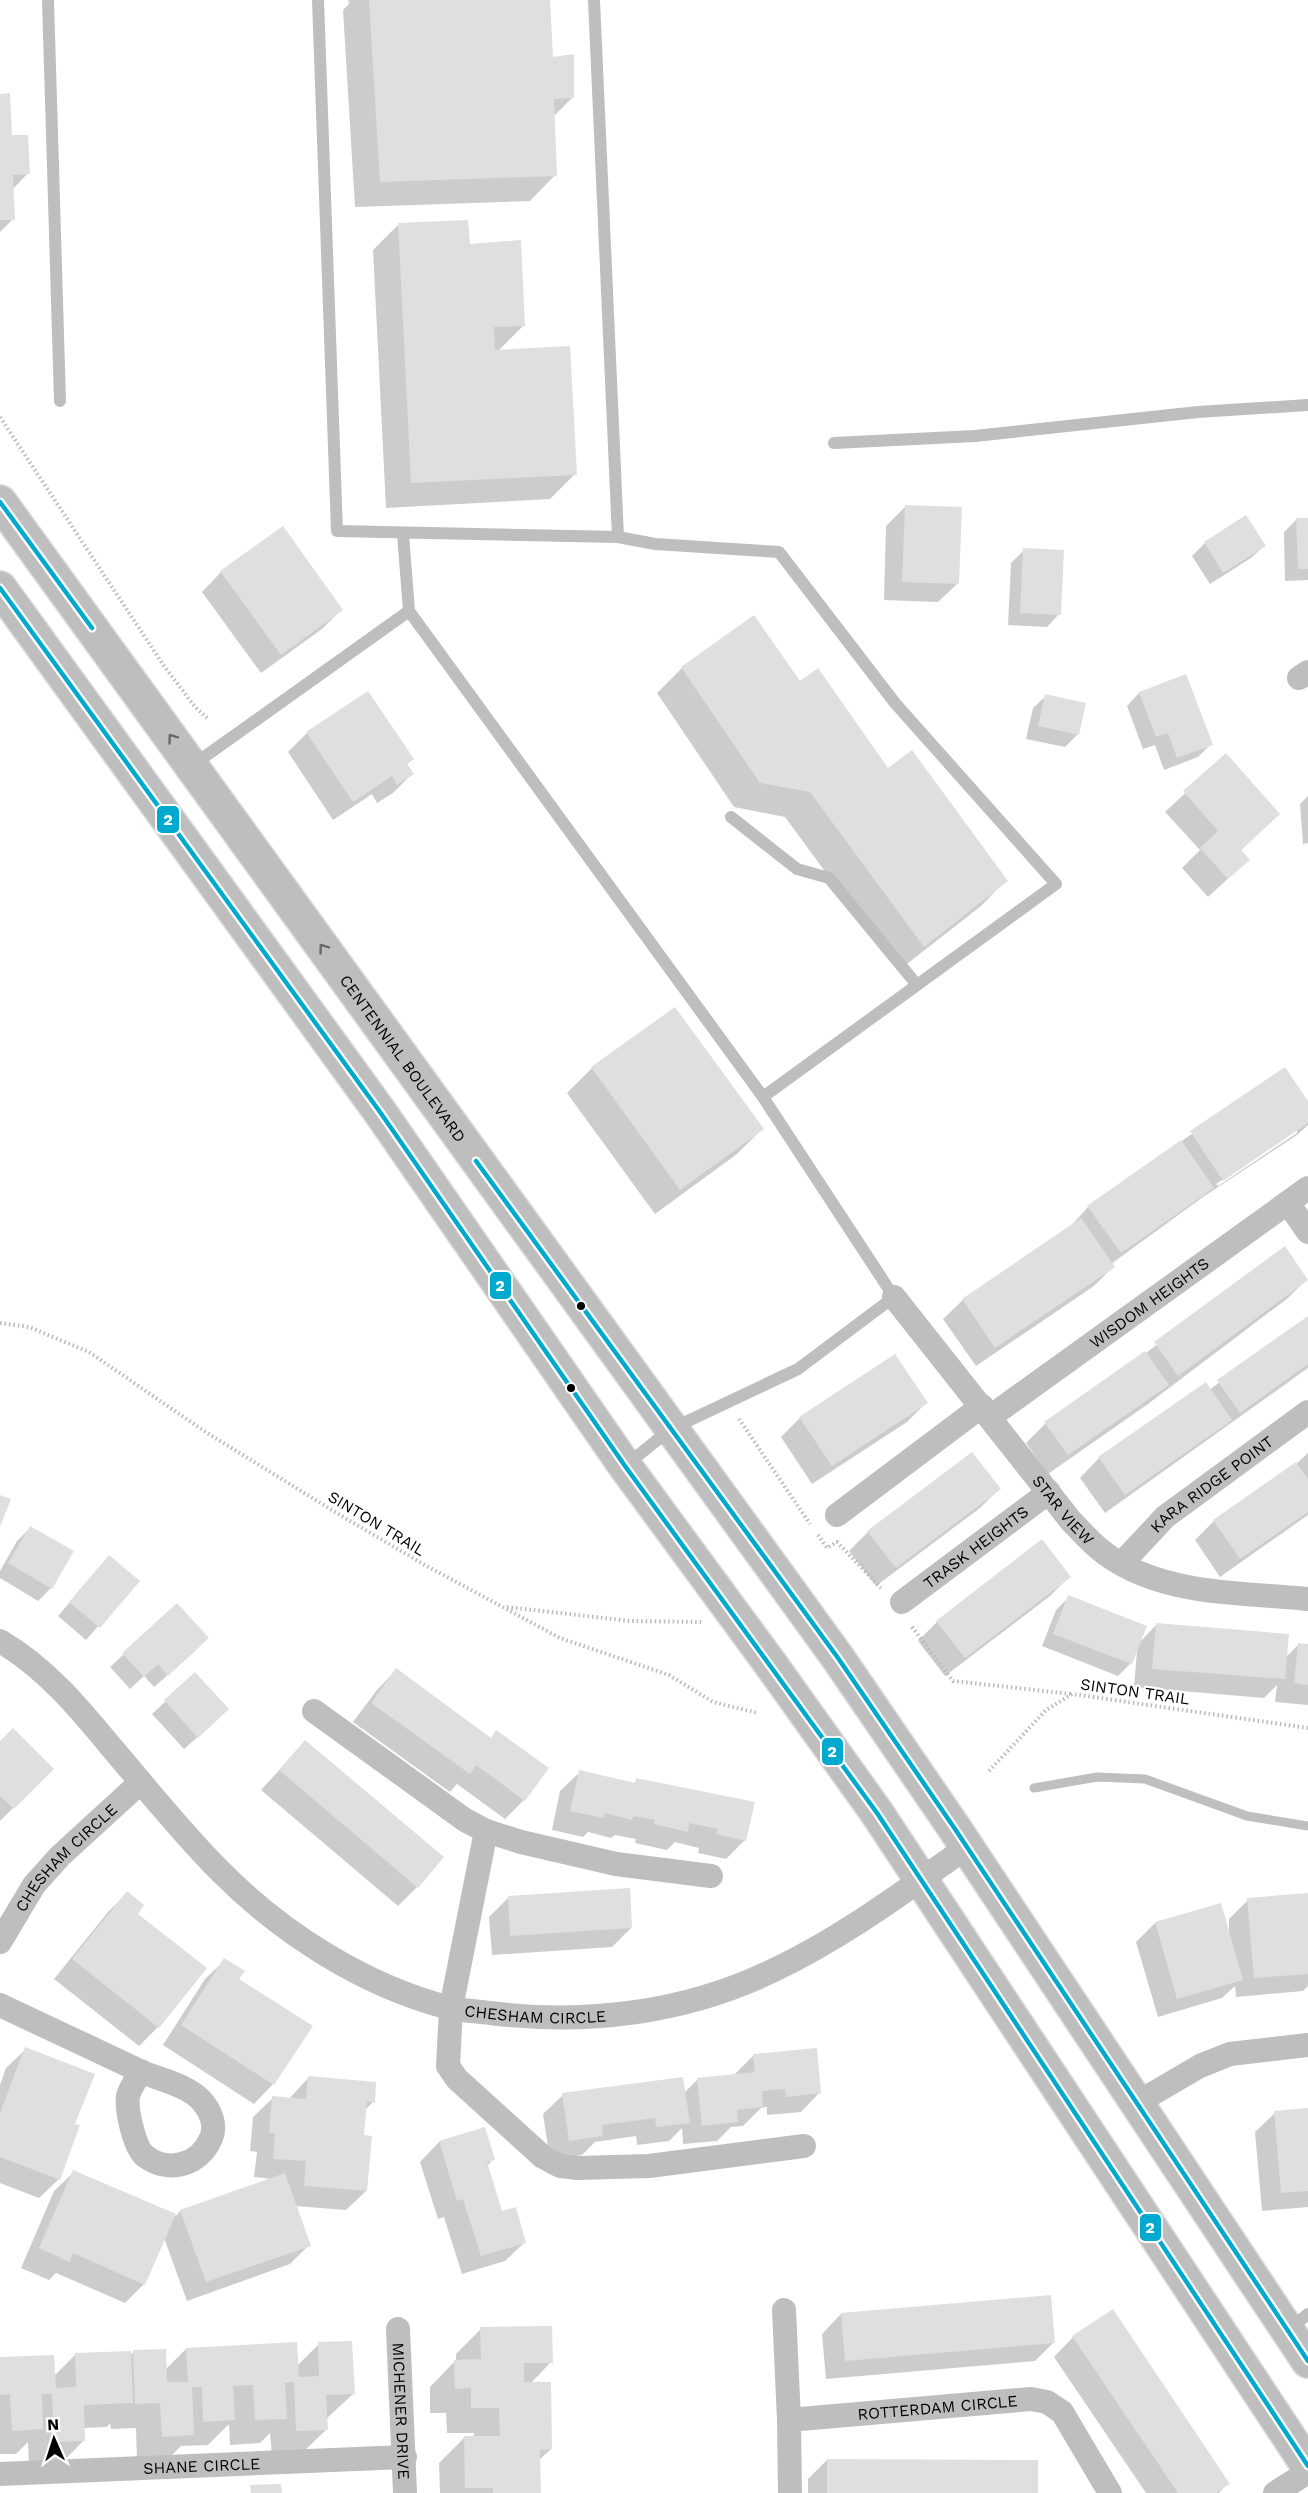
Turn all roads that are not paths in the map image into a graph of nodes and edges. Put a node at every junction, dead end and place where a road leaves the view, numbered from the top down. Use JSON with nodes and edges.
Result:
{"nodes":[{"id":1,"x":48,"y":0,"type":"edge"},
{"id":2,"x":318,"y":0,"type":"edge"},
{"id":3,"x":594,"y":0,"type":"edge"},
{"id":4,"x":60,"y":401,"type":"dead end"},
{"id":5,"x":1308,"y":405,"type":"edge"},
{"id":6,"x":834,"y":443,"type":"dead end"},
{"id":7,"x":0,"y":502,"type":"edge"},
{"id":8,"x":404,"y":534,"type":"junction"},
{"id":9,"x":618,"y":537,"type":"junction"},
{"id":10,"x":0,"y":588,"type":"edge"},
{"id":11,"x":409,"y":610,"type":"junction"},
{"id":12,"x":192,"y":765,"type":"junction"},
{"id":13,"x":731,"y":817,"type":"dead end"},
{"id":14,"x":917,"y":985,"type":"junction"},
{"id":15,"x":763,"y":1097,"type":"junction"},
{"id":16,"x":1308,"y":1188,"type":"edge"},
{"id":17,"x":1288,"y":1203,"type":"junction"},
{"id":18,"x":1308,"y":1232,"type":"edge"},
{"id":19,"x":894,"y":1297,"type":"junction"},
{"id":20,"x":986,"y":1411,"type":"junction"},
{"id":21,"x":1308,"y":1412,"type":"edge"},
{"id":22,"x":671,"y":1429,"type":"junction"},
{"id":23,"x":625,"y":1466,"type":"junction"},
{"id":24,"x":1049,"y":1492,"type":"junction"},
{"id":25,"x":837,"y":1515,"type":"dead end"},
{"id":26,"x":1122,"y":1563,"type":"junction"},
{"id":27,"x":1308,"y":1599,"type":"edge"},
{"id":28,"x":897,"y":1604,"type":"road end"},
{"id":29,"x":0,"y":1641,"type":"edge"},
{"id":30,"x":314,"y":1711,"type":"dead end"},
{"id":31,"x":141,"y":1782,"type":"junction"},
{"id":32,"x":486,"y":1831,"type":"junction"},
{"id":33,"x":961,"y":1838,"type":"junction"},
{"id":34,"x":711,"y":1876,"type":"dead end"},
{"id":35,"x":921,"y":1880,"type":"junction"},
{"id":36,"x":0,"y":1942,"type":"edge"},
{"id":37,"x":0,"y":2005,"type":"edge"},
{"id":38,"x":451,"y":2008,"type":"junction"},
{"id":39,"x":1308,"y":2045,"type":"edge"},
{"id":40,"x":141,"y":2071,"type":"dead end"},
{"id":41,"x":1136,"y":2104,"type":"junction"},
{"id":42,"x":804,"y":2146,"type":"dead end"},
{"id":43,"x":784,"y":2310,"type":"dead end"},
{"id":44,"x":1298,"y":2322,"type":"edge"},
{"id":45,"x":399,"y":2329,"type":"dead end"},
{"id":46,"x":1308,"y":2361,"type":"edge"},
{"id":47,"x":789,"y":2420,"type":"junction"},
{"id":48,"x":405,"y":2457,"type":"junction"},
{"id":49,"x":1308,"y":2466,"type":"edge"},
{"id":50,"x":1308,"y":2472,"type":"edge"},
{"id":51,"x":0,"y":2474,"type":"edge"},
{"id":52,"x":405,"y":2493,"type":"edge"},
{"id":53,"x":790,"y":2493,"type":"edge"},
{"id":54,"x":1110,"y":2493,"type":"edge"},
{"id":55,"x":1275,"y":2493,"type":"edge"}],
"edges":[{"from":1,"to":4,"type":"lane"},
{"from":2,"to":8,"type":"lane"},
{"from":3,"to":9,"type":"lane"},
{"from":5,"to":6,"type":"lane"},
{"from":12,"to":7,"type":"main road","name":"CENTENNIAL BOULEVARD","one_way":true},
{"from":8,"to":9,"type":"lane"},
{"from":8,"to":11,"type":"lane"},
{"from":9,"to":14,"type":"lane"},
{"from":10,"to":23,"type":"main road"},
{"from":11,"to":12,"type":"lane"},
{"from":11,"to":15,"type":"lane"},
{"from":22,"to":12,"type":"main road","name":"CENTENNIAL BOULEVARD","one_way":true},
{"from":13,"to":14,"type":"lane"},
{"from":14,"to":15,"type":"lane"},
{"from":15,"to":19,"type":"lane"},
{"from":16,"to":17,"type":"street","name":"WISDOM HEIGHTS"},
{"from":17,"to":18,"type":"street"},
{"from":17,"to":20,"type":"street","name":"WISDOM HEIGHTS"},
{"from":19,"to":20,"type":"street","name":"STAR VIEW"},
{"from":19,"to":22,"type":"lane"},
{"from":20,"to":24,"type":"street","name":"STAR VIEW"},
{"from":20,"to":25,"type":"street","name":"WISDOM HEIGHTS"},
{"from":21,"to":26,"type":"street","name":"KARA RIDGE POINT"},
{"from":22,"to":23,"type":"lane"},
{"from":22,"to":33,"type":"main road","name":"CENTENNIAL BOULEVARD","bridge":true},
{"from":23,"to":35,"type":"main road","bridge":true},
{"from":24,"to":26,"type":"street","name":"STAR VIEW"},
{"from":24,"to":28,"type":"street","name":"TRASK HEIGHTS"},
{"from":26,"to":27,"type":"street","name":"STAR VIEW"},
{"from":29,"to":31,"type":"street","name":"CHESHAM CIRCLE"},
{"from":30,"to":32,"type":"street"},
{"from":31,"to":36,"type":"street","name":"CHESHAM CIRCLE"},
{"from":31,"to":38,"type":"street","name":"CHESHAM CIRCLE"},
{"from":32,"to":34,"type":"street"},
{"from":32,"to":38,"type":"street"},
{"from":33,"to":35,"type":"street","name":"CHESHAM CIRCLE"},
{"from":33,"to":41,"type":"main road","name":"CENTENNIAL BOULEVARD"},
{"from":35,"to":38,"type":"street","name":"CHESHAM CIRCLE"},
{"from":35,"to":49,"type":"main road"},
{"from":37,"to":40,"type":"street"},
{"from":38,"to":42,"type":"street"},
{"from":39,"to":41,"type":"street"},
{"from":41,"to":44,"type":"main road","name":"CENTENNIAL BOULEVARD"},
{"from":43,"to":47,"type":"street"},
{"from":44,"to":46,"type":"main road","name":"CENTENNIAL BOULEVARD"},
{"from":45,"to":48,"type":"street","name":"MICHENER DRIVE"},
{"from":47,"to":53,"type":"street"},
{"from":47,"to":54,"type":"street","name":"ROTTERDAM CIRCLE"},
{"from":48,"to":51,"type":"street","name":"SHANE CIRCLE"},
{"from":48,"to":52,"type":"street","name":"MICHENER DRIVE"},
{"from":50,"to":55,"type":"street"}]}
